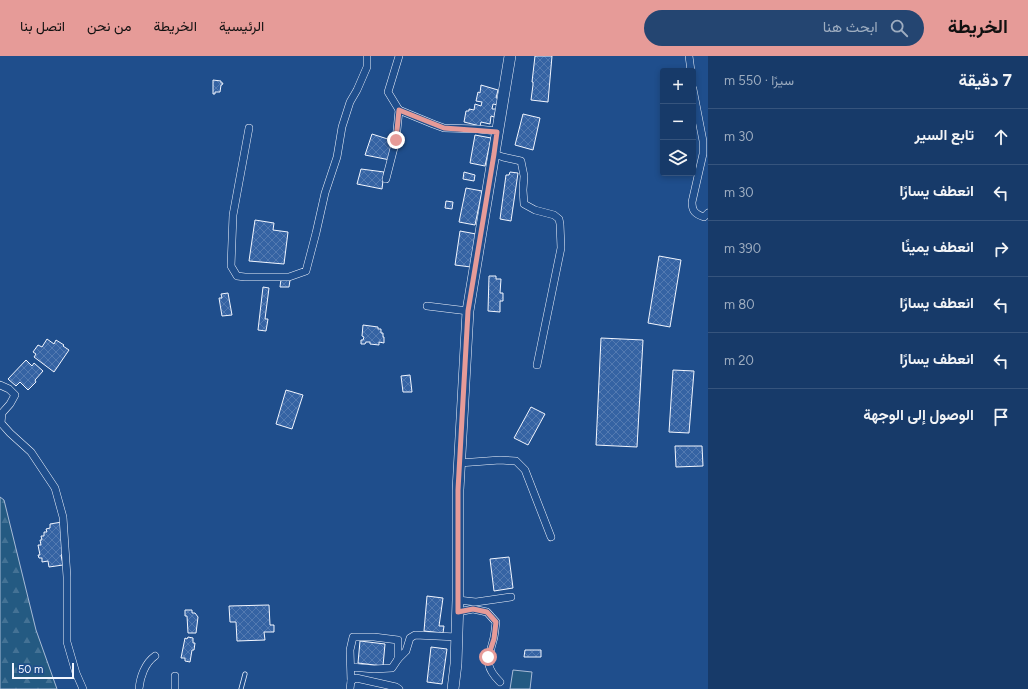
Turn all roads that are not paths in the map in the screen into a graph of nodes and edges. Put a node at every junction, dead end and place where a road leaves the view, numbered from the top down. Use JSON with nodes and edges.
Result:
{"nodes":[{"id":1,"x":367,"y":56,"type":"edge"},
{"id":2,"x":399,"y":56,"type":"edge"},
{"id":3,"x":510,"y":56,"type":"edge"},
{"id":4,"x":689,"y":56,"type":"edge"},
{"id":5,"x":691,"y":68,"type":"edge"},
{"id":6,"x":696,"y":103,"type":"edge"},
{"id":7,"x":399,"y":110,"type":"junction"},
{"id":8,"x":249,"y":128,"type":"dead end"},
{"id":9,"x":497,"y":132,"type":"junction"},
{"id":10,"x":494,"y":154,"type":"junction"},
{"id":11,"x":386,"y":179,"type":"dead end"},
{"id":12,"x":708,"y":214,"type":"edge"},
{"id":13,"x":427,"y":306,"type":"dead end"},
{"id":14,"x":468,"y":311,"type":"junction"},
{"id":15,"x":537,"y":365,"type":"dead end"},
{"id":16,"x":0,"y":385,"type":"edge"},
{"id":17,"x":459,"y":462,"type":"junction"},
{"id":18,"x":551,"y":537,"type":"dead end"},
{"id":19,"x":511,"y":597,"type":"dead end"},
{"id":20,"x":458,"y":600,"type":"junction"},
{"id":21,"x":458,"y":612,"type":"junction"},
{"id":22,"x":457,"y":637,"type":"junction"},
{"id":23,"x":154,"y":656,"type":"dead end"},
{"id":24,"x":398,"y":659,"type":"junction"},
{"id":25,"x":351,"y":667,"type":"junction"},
{"id":26,"x":245,"y":674,"type":"dead end"},
{"id":27,"x":175,"y":676,"type":"dead end"},
{"id":28,"x":351,"y":681,"type":"junction"},
{"id":29,"x":500,"y":682,"type":"dead end"},
{"id":30,"x":83,"y":689,"type":"edge"},
{"id":31,"x":139,"y":689,"type":"edge"},
{"id":32,"x":175,"y":689,"type":"edge"},
{"id":33,"x":241,"y":689,"type":"edge"},
{"id":34,"x":350,"y":689,"type":"edge"},
{"id":35,"x":399,"y":689,"type":"edge"},
{"id":36,"x":453,"y":689,"type":"edge"}],
"edges":[{"from":1,"to":8,"type":"street"},
{"from":2,"to":7,"type":"street"},
{"from":3,"to":9,"type":"main road"},
{"from":4,"to":5,"type":"street"},
{"from":6,"to":12,"type":"street"},
{"from":7,"to":9,"type":"street"},
{"from":7,"to":11,"type":"street"},
{"from":9,"to":10,"type":"main road"},
{"from":10,"to":14,"type":"main road"},
{"from":10,"to":15,"type":"street"},
{"from":13,"to":14,"type":"street"},
{"from":14,"to":17,"type":"main road"},
{"from":16,"to":30,"type":"street"},
{"from":17,"to":18,"type":"street"},
{"from":17,"to":20,"type":"main road"},
{"from":19,"to":20,"type":"street"},
{"from":20,"to":21,"type":"main road"},
{"from":21,"to":22,"type":"main road"},
{"from":21,"to":29,"type":"street"},
{"from":22,"to":24,"type":"street"},
{"from":22,"to":36,"type":"main road"},
{"from":23,"to":31,"type":"street"},
{"from":24,"to":25,"type":"street"},
{"from":24,"to":25,"type":"street"},
{"from":25,"to":28,"type":"street"},
{"from":26,"to":33,"type":"lane"},
{"from":27,"to":32,"type":"street"},
{"from":28,"to":34,"type":"street"},
{"from":28,"to":35,"type":"street"}]}
